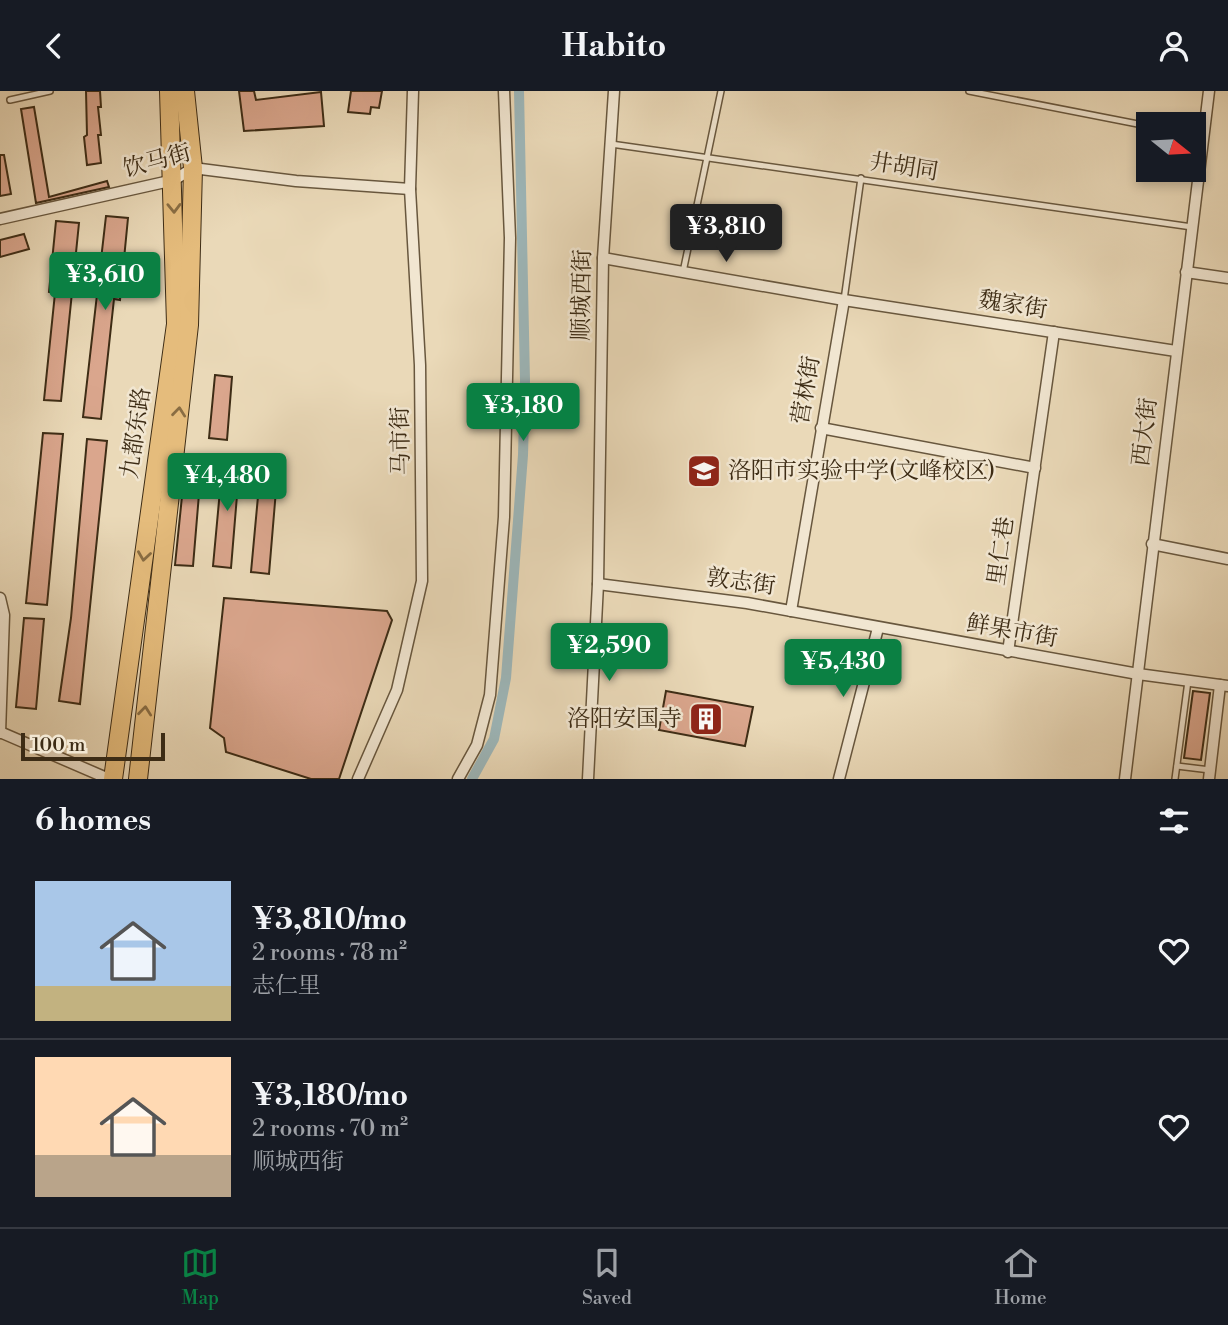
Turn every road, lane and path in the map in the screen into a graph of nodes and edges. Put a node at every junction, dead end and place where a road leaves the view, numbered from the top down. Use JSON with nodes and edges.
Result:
{"nodes":[{"id":1,"x":50,"y":91,"type":"edge"},
{"id":2,"x":169,"y":91,"type":"edge"},
{"id":3,"x":185,"y":91,"type":"edge"},
{"id":4,"x":413,"y":91,"type":"edge"},
{"id":5,"x":504,"y":91,"type":"edge"},
{"id":6,"x":614,"y":91,"type":"edge"},
{"id":7,"x":721,"y":91,"type":"edge"},
{"id":8,"x":969,"y":91,"type":"edge"},
{"id":9,"x":1209,"y":91,"type":"edge"},
{"id":10,"x":10,"y":100,"type":"dead end"},
{"id":11,"x":1204,"y":112,"type":"edge"},
{"id":12,"x":1136,"y":123,"type":"edge"},
{"id":13,"x":611,"y":144,"type":"junction"},
{"id":14,"x":709,"y":157,"type":"junction"},
{"id":15,"x":193,"y":168,"type":"junction"},
{"id":16,"x":861,"y":178,"type":"junction"},
{"id":17,"x":174,"y":180,"type":"junction"},
{"id":18,"x":1195,"y":182,"type":"edge"},
{"id":19,"x":410,"y":190,"type":"junction"},
{"id":20,"x":0,"y":219,"type":"edge"},
{"id":21,"x":1192,"y":227,"type":"junction"},
{"id":22,"x":603,"y":258,"type":"junction"},
{"id":23,"x":682,"y":272,"type":"junction"},
{"id":24,"x":1186,"y":272,"type":"junction"},
{"id":25,"x":1228,"y":278,"type":"edge"},
{"id":26,"x":844,"y":300,"type":"junction"},
{"id":27,"x":1054,"y":332,"type":"junction"},
{"id":28,"x":1177,"y":351,"type":"junction"},
{"id":29,"x":821,"y":428,"type":"junction"},
{"id":30,"x":1035,"y":468,"type":"junction"},
{"id":31,"x":1152,"y":544,"type":"junction"},
{"id":32,"x":1228,"y":559,"type":"edge"},
{"id":33,"x":597,"y":584,"type":"junction"},
{"id":34,"x":0,"y":598,"type":"edge"},
{"id":35,"x":791,"y":611,"type":"junction"},
{"id":36,"x":878,"y":628,"type":"junction"},
{"id":37,"x":1008,"y":652,"type":"junction"},
{"id":38,"x":1138,"y":674,"type":"junction"},
{"id":39,"x":1188,"y":681,"type":"junction"},
{"id":40,"x":1224,"y":686,"type":"edge"},
{"id":41,"x":0,"y":732,"type":"edge"},
{"id":42,"x":1177,"y":766,"type":"junction"},
{"id":43,"x":1209,"y":774,"type":"edge"},
{"id":44,"x":111,"y":779,"type":"edge"},
{"id":45,"x":138,"y":779,"type":"edge"},
{"id":46,"x":358,"y":779,"type":"edge"},
{"id":47,"x":458,"y":779,"type":"edge"},
{"id":48,"x":588,"y":779,"type":"edge"},
{"id":49,"x":839,"y":779,"type":"edge"},
{"id":50,"x":1125,"y":779,"type":"edge"},
{"id":51,"x":1175,"y":779,"type":"edge"}],
"edges":[{"from":1,"to":10,"type":"lane"},
{"from":2,"to":17,"type":"highway","name":"九都东路"},
{"from":3,"to":15,"type":"highway","name":"九都东路"},
{"from":4,"to":19,"type":"street","name":"马市街"},
{"from":5,"to":47,"type":"street"},
{"from":6,"to":13,"type":"street","name":"顺城西街"},
{"from":7,"to":14,"type":"lane"},
{"from":8,"to":12,"type":"lane"},
{"from":9,"to":11,"type":"street","name":"西大街"},
{"from":13,"to":14,"type":"lane","name":"井胡同"},
{"from":13,"to":22,"type":"street","name":"顺城西街"},
{"from":14,"to":16,"type":"lane","name":"井胡同"},
{"from":14,"to":23,"type":"lane"},
{"from":15,"to":17,"type":"street","name":"饮马街"},
{"from":15,"to":19,"type":"street","name":"饮马街"},
{"from":45,"to":15,"type":"highway","name":"九都东路","one_way":true},
{"from":16,"to":21,"type":"lane","name":"井胡同"},
{"from":16,"to":26,"type":"lane"},
{"from":17,"to":20,"type":"street","name":"饮马街"},
{"from":17,"to":44,"type":"highway","name":"九都东路","one_way":true},
{"from":18,"to":21,"type":"street","name":"西大街"},
{"from":19,"to":46,"type":"street","name":"马市街"},
{"from":21,"to":24,"type":"street","name":"西大街"},
{"from":22,"to":23,"type":"street","name":"魏家街"},
{"from":22,"to":33,"type":"street","name":"顺城西街"},
{"from":23,"to":26,"type":"street","name":"魏家街"},
{"from":24,"to":25,"type":"street"},
{"from":24,"to":28,"type":"street","name":"西大街"},
{"from":26,"to":27,"type":"street","name":"魏家街"},
{"from":26,"to":29,"type":"street","name":"营林街"},
{"from":27,"to":28,"type":"street","name":"魏家街"},
{"from":27,"to":30,"type":"street","name":"里仁巷"},
{"from":28,"to":31,"type":"street","name":"西大街"},
{"from":29,"to":30,"type":"street"},
{"from":29,"to":35,"type":"street","name":"营林街"},
{"from":30,"to":37,"type":"street","name":"里仁巷"},
{"from":31,"to":32,"type":"street"},
{"from":31,"to":38,"type":"street","name":"西大街"},
{"from":33,"to":35,"type":"street","name":"敦志街"},
{"from":33,"to":48,"type":"street","name":"顺城西街"},
{"from":34,"to":41,"type":"street"},
{"from":35,"to":36,"type":"street","name":"敦志街"},
{"from":36,"to":37,"type":"street","name":"鲜果市街"},
{"from":36,"to":49,"type":"street"},
{"from":37,"to":38,"type":"street","name":"鲜果市街"},
{"from":38,"to":39,"type":"street","name":"鲜果市街"},
{"from":38,"to":50,"type":"street","name":"西大街"},
{"from":39,"to":40,"type":"street","name":"鲜果市街"},
{"from":39,"to":42,"type":"lane"},
{"from":40,"to":43,"type":"street"},
{"from":41,"to":44,"type":"street"},
{"from":42,"to":43,"type":"lane"},
{"from":42,"to":51,"type":"lane"}]}
